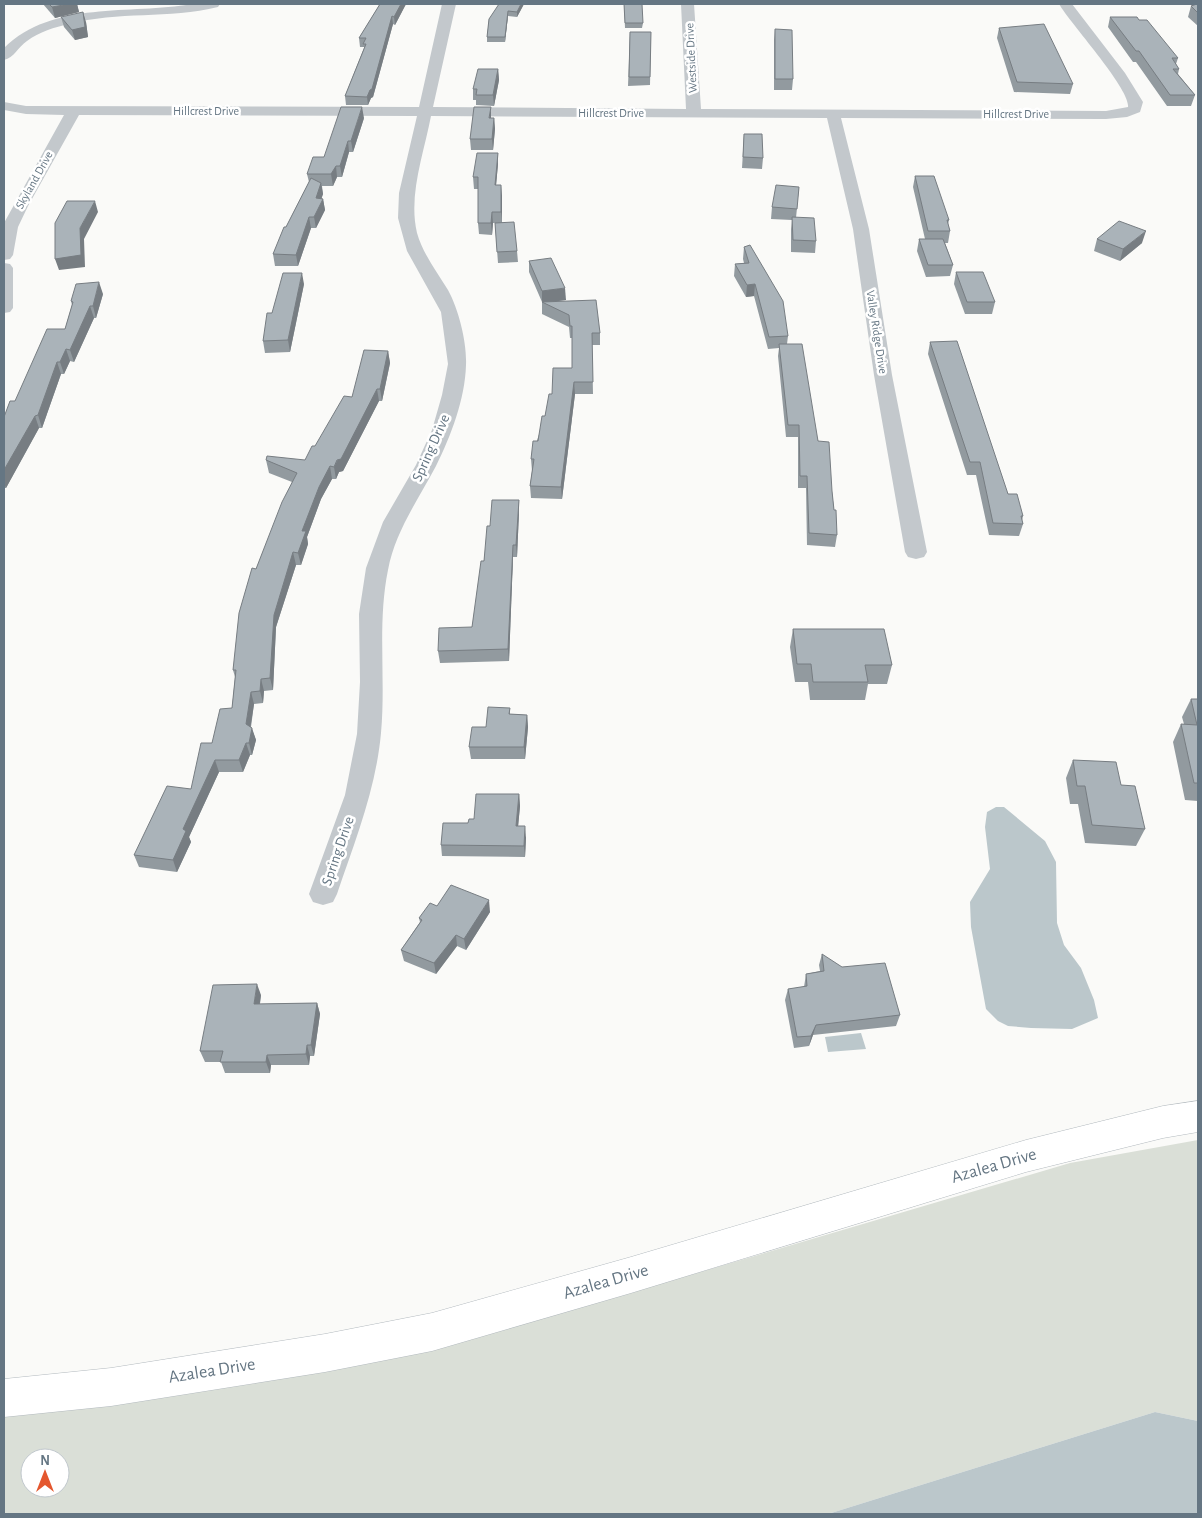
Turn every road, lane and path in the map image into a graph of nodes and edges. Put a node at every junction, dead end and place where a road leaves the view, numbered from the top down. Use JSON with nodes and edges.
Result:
{"nodes":[{"id":1,"x":213,"y":4,"type":"edge"},
{"id":2,"x":448,"y":4,"type":"edge"},
{"id":3,"x":688,"y":4,"type":"edge"},
{"id":4,"x":1065,"y":4,"type":"edge"},
{"id":5,"x":4,"y":56,"type":"edge"},
{"id":6,"x":4,"y":106,"type":"edge"},
{"id":7,"x":74,"y":110,"type":"junction"},
{"id":8,"x":424,"y":112,"type":"junction"},
{"id":9,"x":694,"y":113,"type":"junction"},
{"id":10,"x":833,"y":114,"type":"junction"},
{"id":11,"x":4,"y":254,"type":"edge"},
{"id":12,"x":4,"y":268,"type":"edge"},
{"id":13,"x":4,"y":308,"type":"edge"},
{"id":14,"x":916,"y":552,"type":"dead end"},
{"id":15,"x":324,"y":894,"type":"dead end"},
{"id":16,"x":1198,"y":1116,"type":"edge"},
{"id":17,"x":4,"y":1398,"type":"edge"}],
"edges":[{"from":1,"to":5,"type":"street"},
{"from":2,"to":8,"type":"street","name":"Spring Drive"},
{"from":3,"to":9,"type":"street","name":"Westside Drive"},
{"from":4,"to":10,"type":"street","name":"Hillcrest Drive"},
{"from":6,"to":7,"type":"street","name":"Hillcrest Drive"},
{"from":7,"to":8,"type":"street","name":"Hillcrest Drive"},
{"from":7,"to":11,"type":"street","name":"Skyland Drive"},
{"from":8,"to":9,"type":"street","name":"Hillcrest Drive"},
{"from":8,"to":15,"type":"street","name":"Spring Drive"},
{"from":9,"to":10,"type":"street","name":"Hillcrest Drive"},
{"from":10,"to":14,"type":"street","name":"Valley Ridge Drive"},
{"from":12,"to":13,"type":"street"},
{"from":16,"to":17,"type":"street","name":"Azalea Drive"}]}
